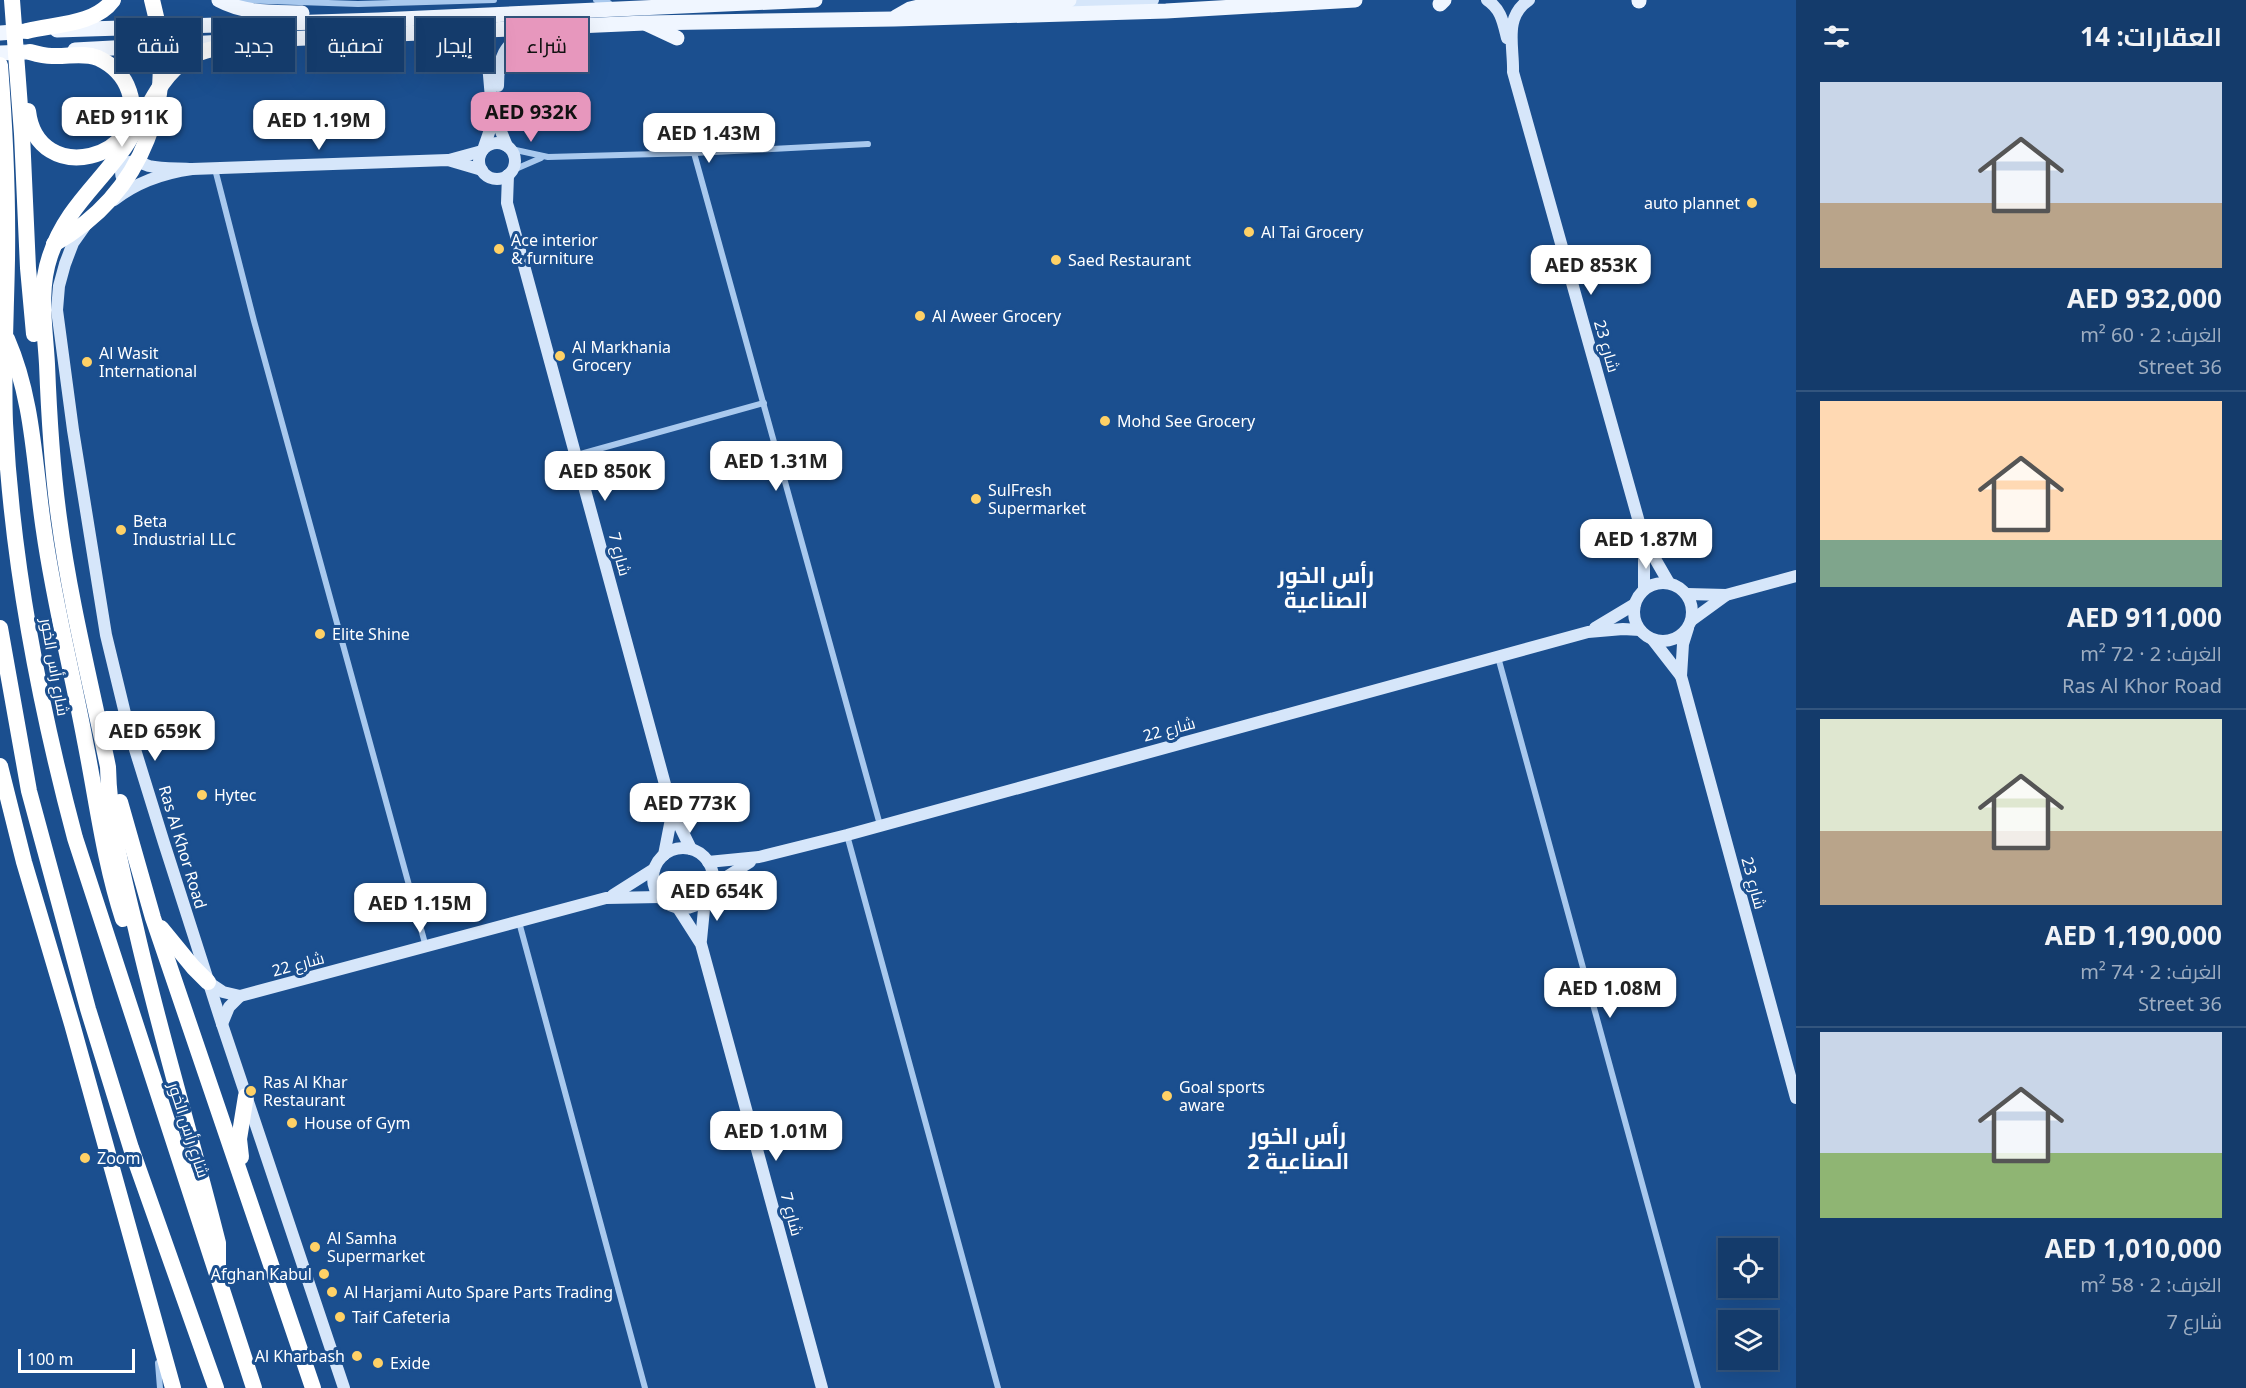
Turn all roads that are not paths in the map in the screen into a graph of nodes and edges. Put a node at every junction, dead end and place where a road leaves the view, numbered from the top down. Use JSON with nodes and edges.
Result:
{"nodes":[{"id":1,"x":12,"y":0,"type":"edge"},
{"id":2,"x":113,"y":0,"type":"edge"},
{"id":3,"x":152,"y":0,"type":"edge"},
{"id":4,"x":219,"y":0,"type":"edge"},
{"id":5,"x":238,"y":0,"type":"edge"},
{"id":6,"x":494,"y":0,"type":"edge"},
{"id":7,"x":596,"y":0,"type":"edge"},
{"id":8,"x":815,"y":0,"type":"edge"},
{"id":9,"x":1069,"y":0,"type":"edge"},
{"id":10,"x":1153,"y":0,"type":"edge"},
{"id":11,"x":1365,"y":0,"type":"edge"},
{"id":12,"x":1487,"y":0,"type":"edge"},
{"id":13,"x":1529,"y":0,"type":"edge"},
{"id":14,"x":1104,"y":5,"type":"edge"},
{"id":15,"x":1163,"y":5,"type":"edge"},
{"id":16,"x":1353,"y":5,"type":"edge"},
{"id":17,"x":645,"y":15,"type":"junction"},
{"id":18,"x":367,"y":18,"type":"edge"},
{"id":19,"x":894,"y":19,"type":"junction"},
{"id":20,"x":404,"y":20,"type":"edge"},
{"id":21,"x":588,"y":21,"type":"edge"},
{"id":22,"x":307,"y":22,"type":"edge"},
{"id":23,"x":416,"y":31,"type":"edge"},
{"id":24,"x":27,"y":32,"type":"junction"},
{"id":25,"x":0,"y":33,"type":"edge"},
{"id":26,"x":295,"y":38,"type":"edge"},
{"id":27,"x":677,"y":38,"type":"dead end"},
{"id":28,"x":213,"y":42,"type":"edge"},
{"id":29,"x":213,"y":48,"type":"edge"},
{"id":30,"x":506,"y":48,"type":"edge"},
{"id":31,"x":30,"y":52,"type":"junction"},
{"id":32,"x":0,"y":53,"type":"edge"},
{"id":33,"x":1514,"y":56,"type":"junction"},
{"id":34,"x":8,"y":67,"type":"edge"},
{"id":35,"x":490,"y":72,"type":"edge"},
{"id":36,"x":868,"y":144,"type":"dead end"},
{"id":37,"x":509,"y":148,"type":"junction"},
{"id":38,"x":483,"y":149,"type":"junction"},
{"id":39,"x":694,"y":153,"type":"junction"},
{"id":40,"x":548,"y":157,"type":"junction"},
{"id":41,"x":448,"y":160,"type":"junction"},
{"id":42,"x":192,"y":169,"type":"junction"},
{"id":43,"x":215,"y":169,"type":"junction"},
{"id":44,"x":510,"y":173,"type":"junction"},
{"id":45,"x":485,"y":174,"type":"junction"},
{"id":46,"x":135,"y":186,"type":"junction"},
{"id":47,"x":507,"y":203,"type":"junction"},
{"id":48,"x":0,"y":264,"type":"edge"},
{"id":49,"x":0,"y":326,"type":"edge"},
{"id":50,"x":764,"y":403,"type":"junction"},
{"id":51,"x":49,"y":430,"type":"junction"},
{"id":52,"x":577,"y":455,"type":"junction"},
{"id":53,"x":1644,"y":540,"type":"junction"},
{"id":54,"x":1796,"y":576,"type":"edge"},
{"id":55,"x":1670,"y":583,"type":"junction"},
{"id":56,"x":1644,"y":589,"type":"junction"},
{"id":57,"x":1687,"y":594,"type":"junction"},
{"id":58,"x":1725,"y":595,"type":"junction"},
{"id":59,"x":1635,"y":604,"type":"junction"},
{"id":60,"x":1690,"y":624,"type":"junction"},
{"id":61,"x":0,"y":628,"type":"edge"},
{"id":62,"x":1640,"y":630,"type":"junction"},
{"id":63,"x":1588,"y":632,"type":"junction"},
{"id":64,"x":1653,"y":640,"type":"junction"},
{"id":65,"x":1498,"y":657,"type":"junction"},
{"id":66,"x":1680,"y":676,"type":"junction"},
{"id":67,"x":0,"y":695,"type":"edge"},
{"id":68,"x":0,"y":766,"type":"edge"},
{"id":69,"x":108,"y":767,"type":"junction"},
{"id":70,"x":29,"y":791,"type":"junction"},
{"id":71,"x":672,"y":810,"type":"junction"},
{"id":72,"x":880,"y":825,"type":"junction"},
{"id":73,"x":847,"y":835,"type":"junction"},
{"id":74,"x":691,"y":849,"type":"junction"},
{"id":75,"x":664,"y":855,"type":"junction"},
{"id":76,"x":759,"y":857,"type":"junction"},
{"id":77,"x":708,"y":862,"type":"junction"},
{"id":78,"x":654,"y":869,"type":"junction"},
{"id":79,"x":712,"y":885,"type":"junction"},
{"id":80,"x":660,"y":897,"type":"junction"},
{"id":81,"x":606,"y":898,"type":"junction"},
{"id":82,"x":705,"y":899,"type":"junction"},
{"id":83,"x":678,"y":908,"type":"junction"},
{"id":84,"x":153,"y":918,"type":"junction"},
{"id":85,"x":519,"y":922,"type":"junction"},
{"id":86,"x":701,"y":944,"type":"junction"},
{"id":87,"x":426,"y":947,"type":"junction"},
{"id":88,"x":208,"y":982,"type":"junction"},
{"id":89,"x":240,"y":996,"type":"junction"},
{"id":90,"x":155,"y":1011,"type":"junction"},
{"id":91,"x":222,"y":1024,"type":"junction"},
{"id":92,"x":246,"y":1096,"type":"junction"},
{"id":93,"x":1796,"y":1098,"type":"edge"},
{"id":94,"x":255,"y":1216,"type":"junction"},
{"id":95,"x":218,"y":1277,"type":"junction"},
{"id":96,"x":145,"y":1288,"type":"junction"},
{"id":97,"x":160,"y":1388,"type":"edge"},
{"id":98,"x":173,"y":1388,"type":"edge"},
{"id":99,"x":216,"y":1388,"type":"edge"},
{"id":100,"x":254,"y":1388,"type":"edge"},
{"id":101,"x":313,"y":1388,"type":"edge"},
{"id":102,"x":344,"y":1388,"type":"edge"},
{"id":103,"x":645,"y":1388,"type":"edge"},
{"id":104,"x":822,"y":1388,"type":"edge"},
{"id":105,"x":998,"y":1388,"type":"edge"},
{"id":106,"x":1698,"y":1388,"type":"edge"}],
"edges":[{"from":1,"to":34,"type":"highway"},
{"from":2,"to":24,"type":"highway"},
{"from":3,"to":48,"type":"highway"},
{"from":4,"to":18,"type":"main road"},
{"from":5,"to":6,"type":"street"},
{"from":7,"to":17,"type":"street"},
{"from":8,"to":17,"type":"main road"},
{"from":9,"to":19,"type":"main road"},
{"from":10,"to":14,"type":"street"},
{"from":11,"to":16,"type":"main road"},
{"from":12,"to":33,"type":"street","name":"شارع 23"},
{"from":13,"to":33,"type":"street","name":"شارع 23"},
{"from":14,"to":15,"type":"main road"},
{"from":14,"to":19,"type":"main road"},
{"from":15,"to":16,"type":"main road"},
{"from":17,"to":19,"type":"main road"},
{"from":17,"to":20,"type":"main road"},
{"from":17,"to":21,"type":"main road"},
{"from":17,"to":27,"type":"main road"},
{"from":22,"to":24,"type":"main road"},
{"from":23,"to":26,"type":"main road"},
{"from":24,"to":25,"type":"main road"},
{"from":28,"to":31,"type":"main road"},
{"from":29,"to":51,"type":"highway"},
{"from":30,"to":37,"type":"street"},
{"from":31,"to":32,"type":"main road"},
{"from":31,"to":34,"type":"highway"},
{"from":33,"to":53,"type":"street","name":"شارع 23"},
{"from":34,"to":51,"type":"highway"},
{"from":34,"to":95,"type":"highway","name":"شارع رأس الخور"},
{"from":35,"to":38,"type":"street"},
{"from":36,"to":39,"type":"street"},
{"from":37,"to":38,"type":"street"},
{"from":37,"to":40,"type":"street"},
{"from":37,"to":44,"type":"street"},
{"from":38,"to":41,"type":"street"},
{"from":38,"to":45,"type":"street"},
{"from":39,"to":40,"type":"street"},
{"from":39,"to":50,"type":"street"},
{"from":40,"to":44,"type":"street"},
{"from":41,"to":43,"type":"street"},
{"from":41,"to":45,"type":"street"},
{"from":42,"to":43,"type":"street"},
{"from":42,"to":46,"type":"street","name":"Ras Al Khor Road"},
{"from":42,"to":46,"type":"street"},
{"from":43,"to":87,"type":"street"},
{"from":44,"to":45,"type":"street"},
{"from":44,"to":47,"type":"street","name":"شارع 7"},
{"from":45,"to":47,"type":"street","name":"شارع 7"},
{"from":46,"to":88,"type":"street","name":"Ras Al Khor Road"},
{"from":47,"to":52,"type":"street","name":"شارع 7"},
{"from":49,"to":90,"type":"highway"},
{"from":50,"to":52,"type":"street"},
{"from":50,"to":72,"type":"street"},
{"from":51,"to":69,"type":"highway"},
{"from":52,"to":71,"type":"street","name":"شارع 7"},
{"from":53,"to":55,"type":"street","name":"شارع 23"},
{"from":53,"to":56,"type":"street","name":"شارع 23"},
{"from":54,"to":58,"type":"street"},
{"from":55,"to":56,"type":"street"},
{"from":55,"to":57,"type":"street"},
{"from":56,"to":59,"type":"street"},
{"from":57,"to":58,"type":"street"},
{"from":57,"to":60,"type":"street"},
{"from":58,"to":60,"type":"street"},
{"from":59,"to":62,"type":"street"},
{"from":59,"to":63,"type":"street","name":"شارع 22"},
{"from":60,"to":64,"type":"street"},
{"from":60,"to":66,"type":"street","name":"شارع 23"},
{"from":61,"to":70,"type":"highway"},
{"from":62,"to":63,"type":"street","name":"شارع 22"},
{"from":62,"to":64,"type":"street"},
{"from":63,"to":65,"type":"street","name":"شارع 22"},
{"from":64,"to":66,"type":"street","name":"شارع 23"},
{"from":65,"to":72,"type":"street","name":"شارع 22"},
{"from":65,"to":106,"type":"street"},
{"from":66,"to":93,"type":"street","name":"شارع 23"},
{"from":67,"to":70,"type":"highway"},
{"from":68,"to":96,"type":"highway"},
{"from":69,"to":84,"type":"highway"},
{"from":69,"to":90,"type":"highway"},
{"from":70,"to":99,"type":"highway"},
{"from":71,"to":74,"type":"street"},
{"from":71,"to":75,"type":"street"},
{"from":72,"to":73,"type":"street","name":"شارع 22"},
{"from":73,"to":76,"type":"street","name":"شارع 22"},
{"from":73,"to":105,"type":"street"},
{"from":74,"to":75,"type":"street"},
{"from":74,"to":77,"type":"street"},
{"from":75,"to":78,"type":"street"},
{"from":76,"to":77,"type":"street","name":"شارع 22"},
{"from":76,"to":79,"type":"street","name":"شارع 22"},
{"from":77,"to":79,"type":"street"},
{"from":78,"to":80,"type":"street"},
{"from":78,"to":81,"type":"street","name":"شارع 22"},
{"from":79,"to":82,"type":"street"},
{"from":80,"to":81,"type":"street","name":"شارع 22"},
{"from":80,"to":83,"type":"street"},
{"from":81,"to":85,"type":"street","name":"شارع 22"},
{"from":82,"to":83,"type":"street"},
{"from":82,"to":86,"type":"street","name":"شارع 7"},
{"from":83,"to":86,"type":"street","name":"شارع 7"},
{"from":84,"to":88,"type":"highway"},
{"from":84,"to":94,"type":"highway"},
{"from":85,"to":87,"type":"street","name":"شارع 22"},
{"from":85,"to":103,"type":"street"},
{"from":86,"to":104,"type":"street","name":"شارع 7"},
{"from":87,"to":89,"type":"street","name":"شارع 22"},
{"from":88,"to":89,"type":"street"},
{"from":88,"to":91,"type":"street","name":"Ras Al Khor Road"},
{"from":89,"to":91,"type":"street"},
{"from":90,"to":95,"type":"highway"},
{"from":91,"to":92,"type":"street","name":"Ras Al Khor Road"},
{"from":92,"to":94,"type":"highway"},
{"from":92,"to":102,"type":"street","name":"Ras Al Khor Road"},
{"from":94,"to":101,"type":"highway"},
{"from":95,"to":100,"type":"highway","name":"شارع رأس الخور"},
{"from":96,"to":97,"type":"street"},
{"from":96,"to":98,"type":"highway"}]}
